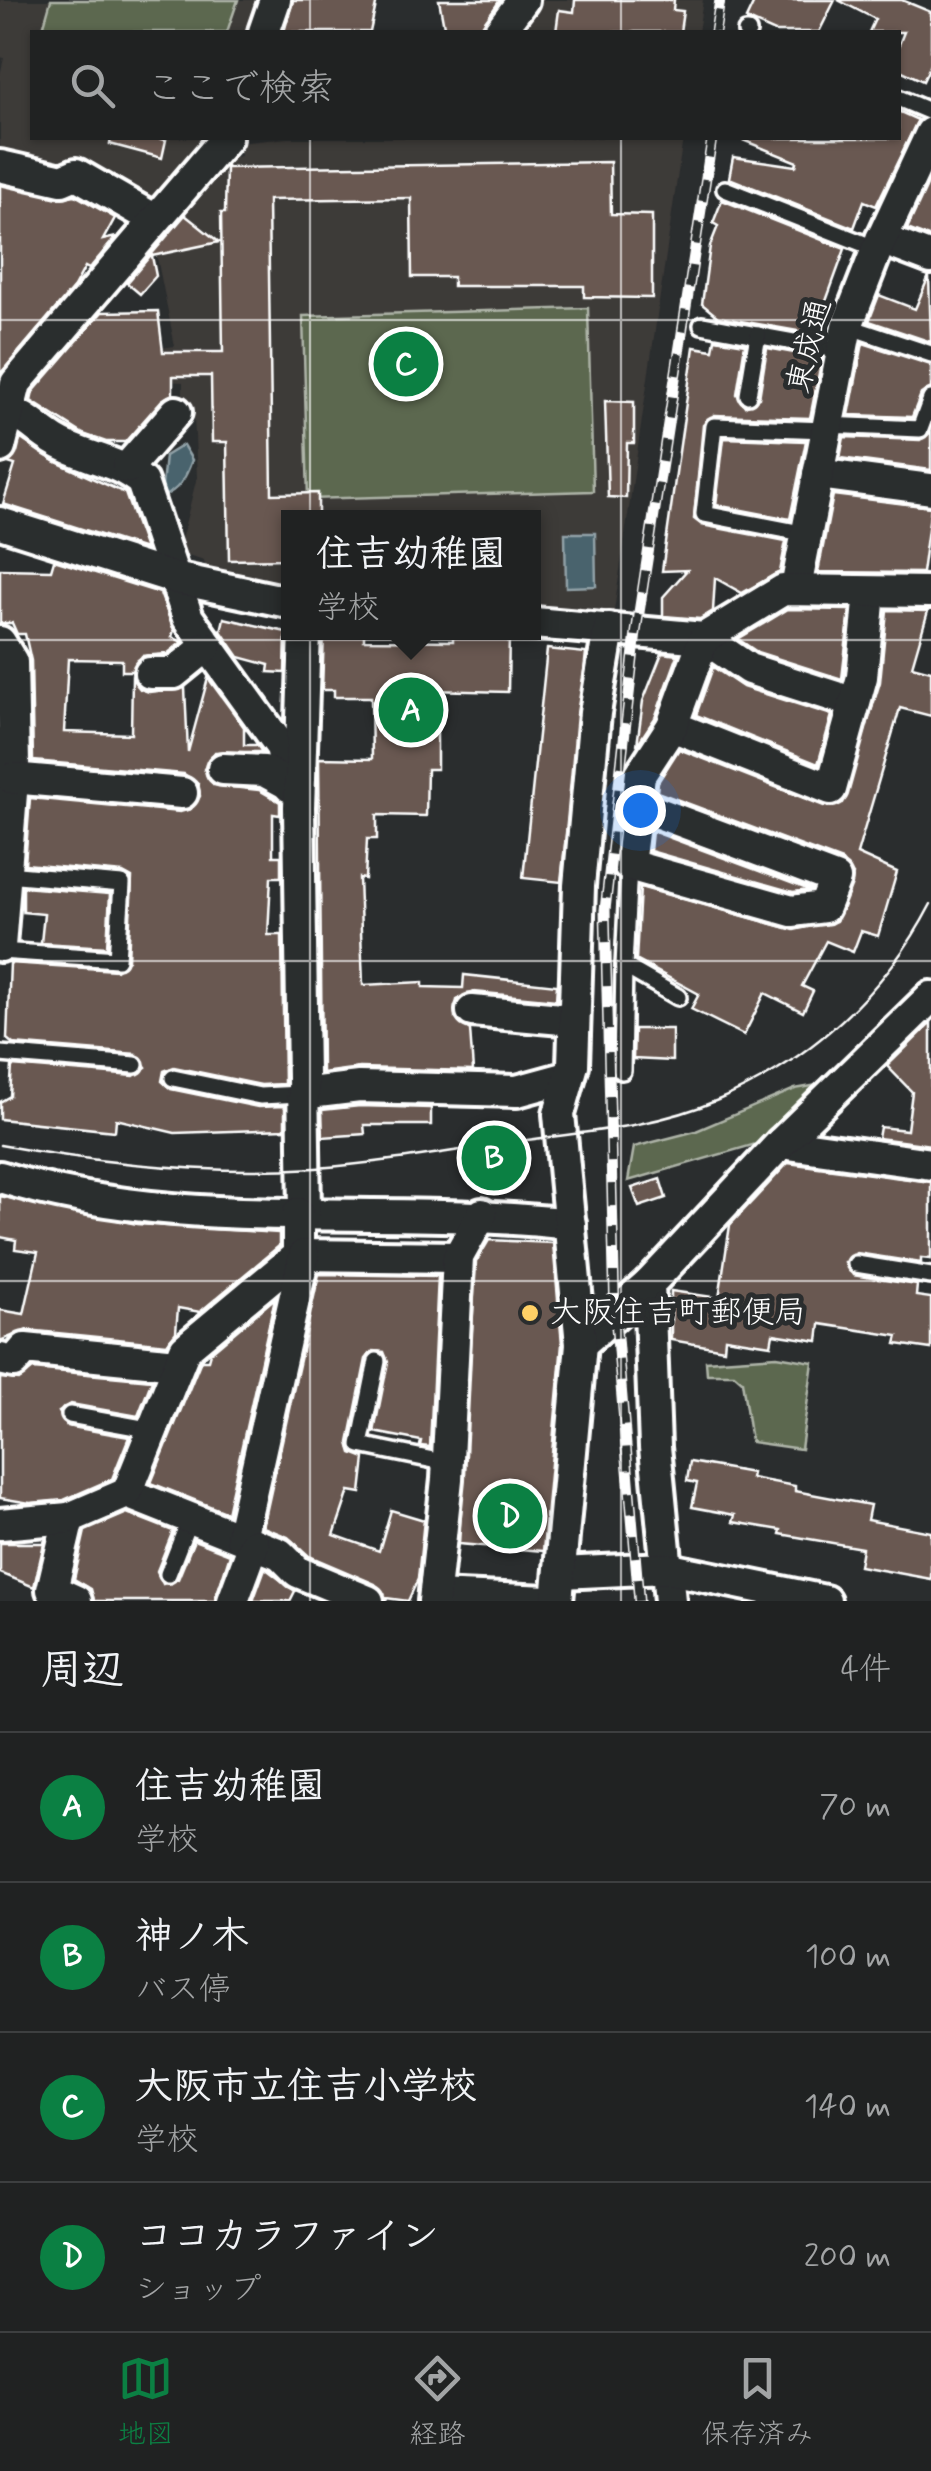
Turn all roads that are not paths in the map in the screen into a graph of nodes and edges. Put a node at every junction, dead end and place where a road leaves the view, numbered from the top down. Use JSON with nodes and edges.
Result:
{"nodes":[{"id":1,"x":276,"y":0,"type":"edge"},
{"id":2,"x":523,"y":0,"type":"edge"},
{"id":3,"x":265,"y":30,"type":"edge"},
{"id":4,"x":500,"y":30,"type":"edge"},
{"id":5,"x":901,"y":99,"type":"edge"},
{"id":6,"x":931,"y":112,"type":"edge"},
{"id":7,"x":931,"y":133,"type":"edge"},
{"id":8,"x":224,"y":140,"type":"edge"},
{"id":9,"x":0,"y":166,"type":"edge"},
{"id":10,"x":726,"y":189,"type":"dead end"},
{"id":11,"x":154,"y":219,"type":"junction"},
{"id":12,"x":879,"y":244,"type":"junction"},
{"id":13,"x":931,"y":258,"type":"edge"},
{"id":14,"x":702,"y":325,"type":"dead end"},
{"id":15,"x":758,"y":335,"type":"junction"},
{"id":16,"x":845,"y":338,"type":"junction"},
{"id":17,"x":931,"y":354,"type":"edge"},
{"id":18,"x":748,"y":395,"type":"dead end"},
{"id":19,"x":931,"y":400,"type":"edge"},
{"id":20,"x":6,"y":410,"type":"junction"},
{"id":21,"x":176,"y":412,"type":"dead end"},
{"id":22,"x":826,"y":427,"type":"junction"},
{"id":23,"x":0,"y":447,"type":"edge"},
{"id":24,"x":127,"y":468,"type":"junction"},
{"id":25,"x":818,"y":474,"type":"junction"},
{"id":26,"x":931,"y":489,"type":"edge"},
{"id":27,"x":0,"y":523,"type":"edge"},
{"id":28,"x":806,"y":534,"type":"junction"},
{"id":29,"x":174,"y":578,"type":"junction"},
{"id":30,"x":796,"y":588,"type":"junction"},
{"id":31,"x":870,"y":592,"type":"junction"},
{"id":32,"x":931,"y":592,"type":"edge"},
{"id":33,"x":281,"y":601,"type":"edge"},
{"id":34,"x":541,"y":623,"type":"edge"},
{"id":35,"x":609,"y":629,"type":"junction"},
{"id":36,"x":704,"y":638,"type":"junction"},
{"id":37,"x":305,"y":640,"type":"edge"},
{"id":38,"x":0,"y":642,"type":"edge"},
{"id":39,"x":206,"y":647,"type":"junction"},
{"id":40,"x":150,"y":673,"type":"dead end"},
{"id":41,"x":855,"y":703,"type":"junction"},
{"id":42,"x":672,"y":726,"type":"junction"},
{"id":43,"x":222,"y":770,"type":"dead end"},
{"id":44,"x":8,"y":784,"type":"edge"},
{"id":45,"x":182,"y":793,"type":"dead end"},
{"id":46,"x":294,"y":795,"type":"junction"},
{"id":47,"x":637,"y":804,"type":"junction"},
{"id":48,"x":4,"y":864,"type":"edge"},
{"id":49,"x":629,"y":865,"type":"junction"},
{"id":50,"x":0,"y":949,"type":"edge"},
{"id":51,"x":624,"y":966,"type":"junction"},
{"id":52,"x":678,"y":997,"type":"dead end"},
{"id":53,"x":931,"y":997,"type":"edge"},
{"id":54,"x":472,"y":1011,"type":"dead end"},
{"id":55,"x":574,"y":1020,"type":"junction"},
{"id":56,"x":0,"y":1054,"type":"edge"},
{"id":57,"x":135,"y":1065,"type":"dead end"},
{"id":58,"x":622,"y":1071,"type":"dead end"},
{"id":59,"x":568,"y":1077,"type":"junction"},
{"id":60,"x":173,"y":1078,"type":"dead end"},
{"id":61,"x":301,"y":1094,"type":"junction"},
{"id":62,"x":781,"y":1143,"type":"junction"},
{"id":63,"x":931,"y":1164,"type":"edge"},
{"id":64,"x":0,"y":1178,"type":"edge"},
{"id":65,"x":302,"y":1213,"type":"junction"},
{"id":66,"x":482,"y":1214,"type":"junction"},
{"id":67,"x":570,"y":1224,"type":"junction"},
{"id":68,"x":301,"y":1255,"type":"junction"},
{"id":69,"x":458,"y":1257,"type":"junction"},
{"id":70,"x":856,"y":1264,"type":"dead end"},
{"id":71,"x":931,"y":1276,"type":"edge"},
{"id":72,"x":649,"y":1284,"type":"junction"},
{"id":73,"x":581,"y":1344,"type":"junction"},
{"id":74,"x":0,"y":1359,"type":"edge"},
{"id":75,"x":377,"y":1360,"type":"dead end"},
{"id":76,"x":177,"y":1364,"type":"junction"},
{"id":77,"x":70,"y":1415,"type":"dead end"},
{"id":78,"x":153,"y":1430,"type":"junction"},
{"id":79,"x":448,"y":1463,"type":"junction"},
{"id":80,"x":127,"y":1492,"type":"junction"},
{"id":81,"x":69,"y":1518,"type":"junction"},
{"id":82,"x":190,"y":1518,"type":"junction"},
{"id":83,"x":0,"y":1524,"type":"edge"},
{"id":84,"x":248,"y":1541,"type":"junction"},
{"id":85,"x":665,"y":1568,"type":"junction"},
{"id":86,"x":168,"y":1574,"type":"dead end"},
{"id":87,"x":559,"y":1587,"type":"edge"},
{"id":88,"x":435,"y":1599,"type":"edge"},
{"id":89,"x":76,"y":1601,"type":"edge"},
{"id":90,"x":233,"y":1601,"type":"edge"},
{"id":91,"x":368,"y":1601,"type":"edge"},
{"id":92,"x":548,"y":1601,"type":"edge"},
{"id":93,"x":670,"y":1601,"type":"edge"},
{"id":94,"x":824,"y":1601,"type":"edge"}],
"edges":[{"from":1,"to":3,"type":"street"},
{"from":2,"to":4,"type":"street"},
{"from":5,"to":6,"type":"lane"},
{"from":7,"to":12,"type":"street","name":"東成通"},
{"from":8,"to":11,"type":"street"},
{"from":9,"to":11,"type":"street"},
{"from":10,"to":12,"type":"lane"},
{"from":11,"to":20,"type":"street"},
{"from":12,"to":13,"type":"street"},
{"from":12,"to":16,"type":"street","name":"東成通"},
{"from":14,"to":15,"type":"lane"},
{"from":15,"to":16,"type":"lane"},
{"from":15,"to":18,"type":"lane"},
{"from":16,"to":17,"type":"lane"},
{"from":16,"to":22,"type":"street","name":"東成通"},
{"from":19,"to":22,"type":"lane"},
{"from":20,"to":23,"type":"street"},
{"from":20,"to":24,"type":"street"},
{"from":21,"to":24,"type":"street"},
{"from":22,"to":25,"type":"street","name":"東成通"},
{"from":22,"to":28,"type":"lane"},
{"from":24,"to":29,"type":"street"},
{"from":25,"to":26,"type":"street"},
{"from":25,"to":28,"type":"street","name":"東成通"},
{"from":27,"to":29,"type":"street"},
{"from":28,"to":30,"type":"street","name":"東成通"},
{"from":29,"to":33,"type":"street"},
{"from":29,"to":39,"type":"street"},
{"from":30,"to":31,"type":"street"},
{"from":30,"to":36,"type":"street"},
{"from":31,"to":32,"type":"street"},
{"from":31,"to":41,"type":"street"},
{"from":34,"to":35,"type":"street"},
{"from":35,"to":36,"type":"street"},
{"from":35,"to":55,"type":"street"},
{"from":36,"to":41,"type":"street"},
{"from":36,"to":42,"type":"street"},
{"from":37,"to":46,"type":"street"},
{"from":38,"to":44,"type":"street"},
{"from":39,"to":40,"type":"street"},
{"from":39,"to":46,"type":"street"},
{"from":41,"to":42,"type":"street"},
{"from":42,"to":47,"type":"street"},
{"from":43,"to":46,"type":"street"},
{"from":44,"to":45,"type":"street"},
{"from":44,"to":48,"type":"street"},
{"from":46,"to":61,"type":"street"},
{"from":47,"to":49,"type":"street"},
{"from":47,"to":49,"type":"street"},
{"from":48,"to":50,"type":"street"},
{"from":48,"to":50,"type":"lane"},
{"from":49,"to":51,"type":"lane"},
{"from":51,"to":52,"type":"lane"},
{"from":51,"to":58,"type":"lane"},
{"from":53,"to":62,"type":"street"},
{"from":54,"to":55,"type":"street"},
{"from":55,"to":59,"type":"street"},
{"from":56,"to":57,"type":"lane"},
{"from":59,"to":61,"type":"street"},
{"from":59,"to":67,"type":"street"},
{"from":60,"to":61,"type":"lane"},
{"from":61,"to":65,"type":"street"},
{"from":62,"to":63,"type":"street"},
{"from":62,"to":72,"type":"street"},
{"from":64,"to":65,"type":"street"},
{"from":65,"to":66,"type":"street"},
{"from":65,"to":68,"type":"street"},
{"from":66,"to":67,"type":"street"},
{"from":66,"to":69,"type":"street"},
{"from":67,"to":73,"type":"street"},
{"from":68,"to":69,"type":"street"},
{"from":68,"to":76,"type":"street"},
{"from":68,"to":84,"type":"street"},
{"from":69,"to":79,"type":"street"},
{"from":70,"to":71,"type":"lane"},
{"from":72,"to":73,"type":"street"},
{"from":72,"to":85,"type":"street"},
{"from":73,"to":87,"type":"street"},
{"from":74,"to":76,"type":"street"},
{"from":75,"to":79,"type":"lane"},
{"from":76,"to":78,"type":"street"},
{"from":77,"to":78,"type":"lane"},
{"from":78,"to":80,"type":"street"},
{"from":79,"to":88,"type":"street"},
{"from":80,"to":81,"type":"street"},
{"from":80,"to":82,"type":"street"},
{"from":81,"to":83,"type":"street"},
{"from":81,"to":89,"type":"street"},
{"from":82,"to":84,"type":"street"},
{"from":82,"to":86,"type":"lane"},
{"from":84,"to":90,"type":"street"},
{"from":84,"to":91,"type":"street"},
{"from":85,"to":87,"type":"street"},
{"from":85,"to":93,"type":"street"},
{"from":85,"to":94,"type":"street"},
{"from":88,"to":92,"type":"street"}]}
